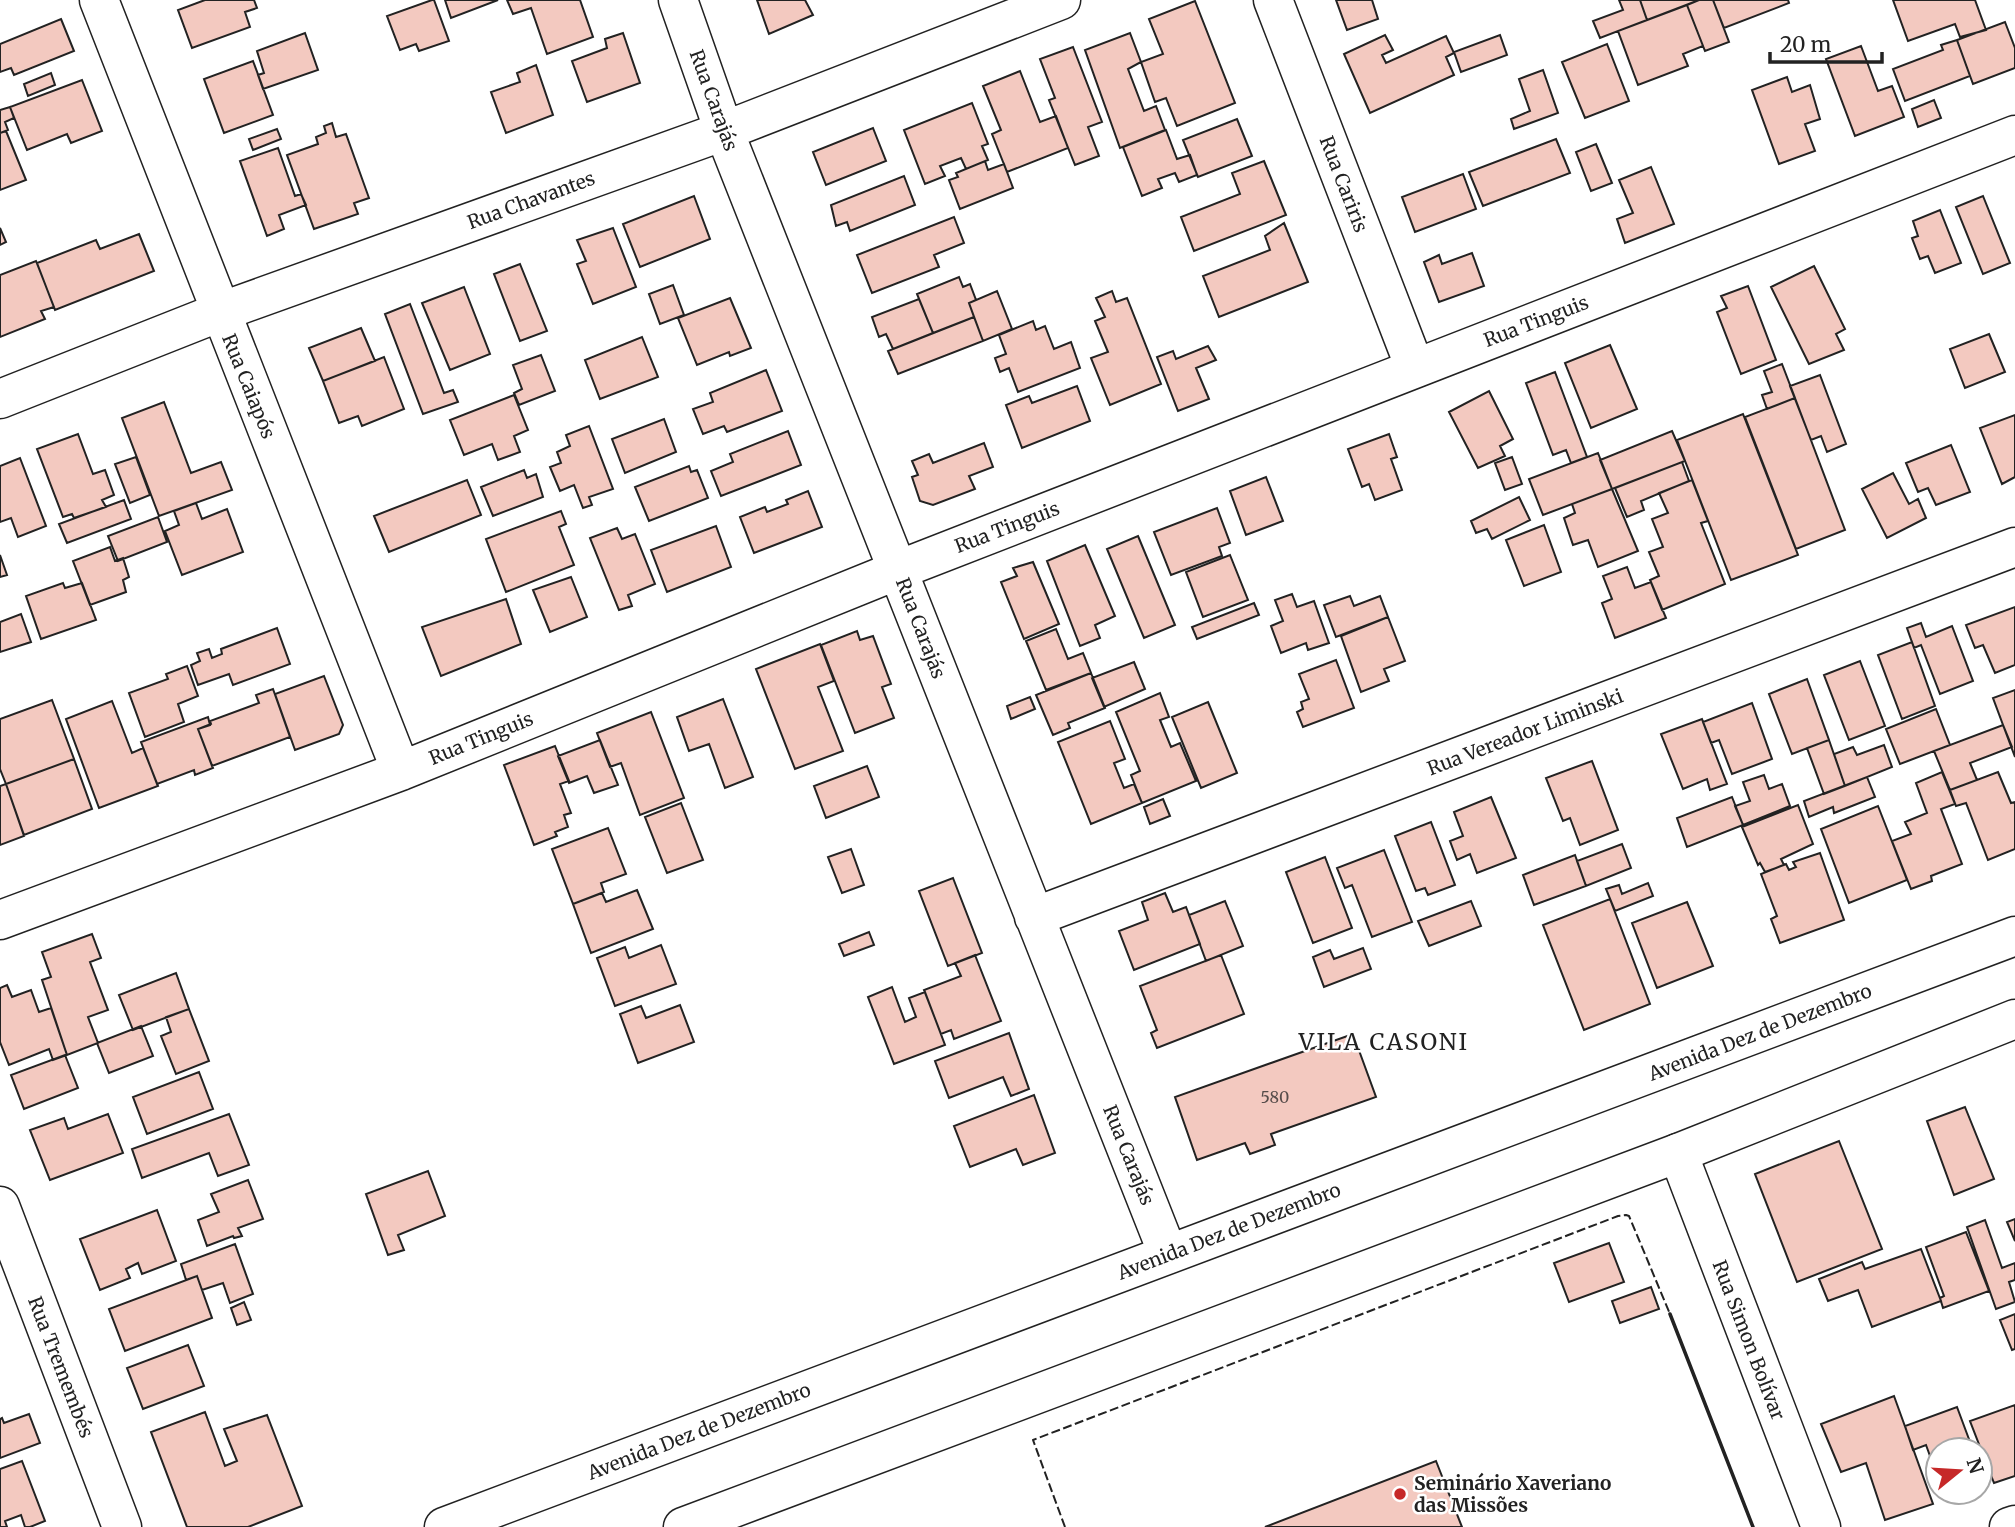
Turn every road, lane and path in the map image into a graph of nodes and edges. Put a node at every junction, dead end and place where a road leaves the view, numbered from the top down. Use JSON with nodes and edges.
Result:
{"nodes":[{"id":1,"x":99,"y":0,"type":"edge"},
{"id":2,"x":678,"y":0,"type":"edge"},
{"id":3,"x":1061,"y":0,"type":"edge"},
{"id":4,"x":1273,"y":0,"type":"edge"},
{"id":5,"x":724,"y":131,"type":"junction"},
{"id":6,"x":2015,"y":135,"type":"edge"},
{"id":7,"x":220,"y":312,"type":"junction"},
{"id":8,"x":1415,"y":368,"type":"junction"},
{"id":9,"x":0,"y":399,"type":"edge"},
{"id":10,"x":2015,"y":547,"type":"edge"},
{"id":11,"x":898,"y":569,"type":"junction"},
{"id":12,"x":401,"y":771,"type":"junction"},
{"id":13,"x":1034,"y":917,"type":"junction"},
{"id":14,"x":0,"y":920,"type":"edge"},
{"id":15,"x":2015,"y":936,"type":"edge"},
{"id":16,"x":2015,"y":1019,"type":"edge"},
{"id":17,"x":1678,"y":1153,"type":"junction"},
{"id":18,"x":0,"y":1206,"type":"edge"},
{"id":19,"x":1168,"y":1254,"type":"junction"},
{"id":20,"x":2015,"y":1525,"type":"edge"},
{"id":21,"x":691,"y":1526,"type":"edge"},
{"id":22,"x":122,"y":1527,"type":"edge"},
{"id":23,"x":444,"y":1527,"type":"edge"},
{"id":24,"x":1821,"y":1527,"type":"edge"},
{"id":25,"x":2009,"y":1527,"type":"edge"}],
"edges":[{"from":1,"to":7,"type":"main road","name":"Rua Caiapós"},
{"from":2,"to":5,"type":"main road","name":"Rua Carajás"},
{"from":3,"to":5,"type":"main road","name":"Rua Chavantes"},
{"from":4,"to":8,"type":"main road","name":"Rua Cariris"},
{"from":5,"to":7,"type":"main road","name":"Rua Chavantes"},
{"from":5,"to":11,"type":"main road","name":"Rua Carajás"},
{"from":6,"to":8,"type":"main road","name":"Rua Tinguis"},
{"from":7,"to":9,"type":"main road","name":"Rua Chavantes"},
{"from":7,"to":12,"type":"main road","name":"Rua Caiapós"},
{"from":8,"to":11,"type":"main road","name":"Rua Tinguis"},
{"from":10,"to":13,"type":"main road","name":"Rua Vereador Liminski"},
{"from":11,"to":12,"type":"main road","name":"Rua Tinguis"},
{"from":11,"to":13,"type":"main road","name":"Rua Carajás"},
{"from":12,"to":14,"type":"main road","name":"Rua Tinguis"},
{"from":13,"to":19,"type":"main road","name":"Rua Carajás"},
{"from":15,"to":19,"type":"main road","name":"Avenida Dez de Dezembro"},
{"from":16,"to":17,"type":"main road"},
{"from":17,"to":21,"type":"main road"},
{"from":17,"to":24,"type":"main road","name":"Rua Simon Bolívar"},
{"from":18,"to":22,"type":"main road","name":"Rua Tremembés"},
{"from":19,"to":23,"type":"main road","name":"Avenida Dez de Dezembro"},
{"from":20,"to":25,"type":"main road"}]}
